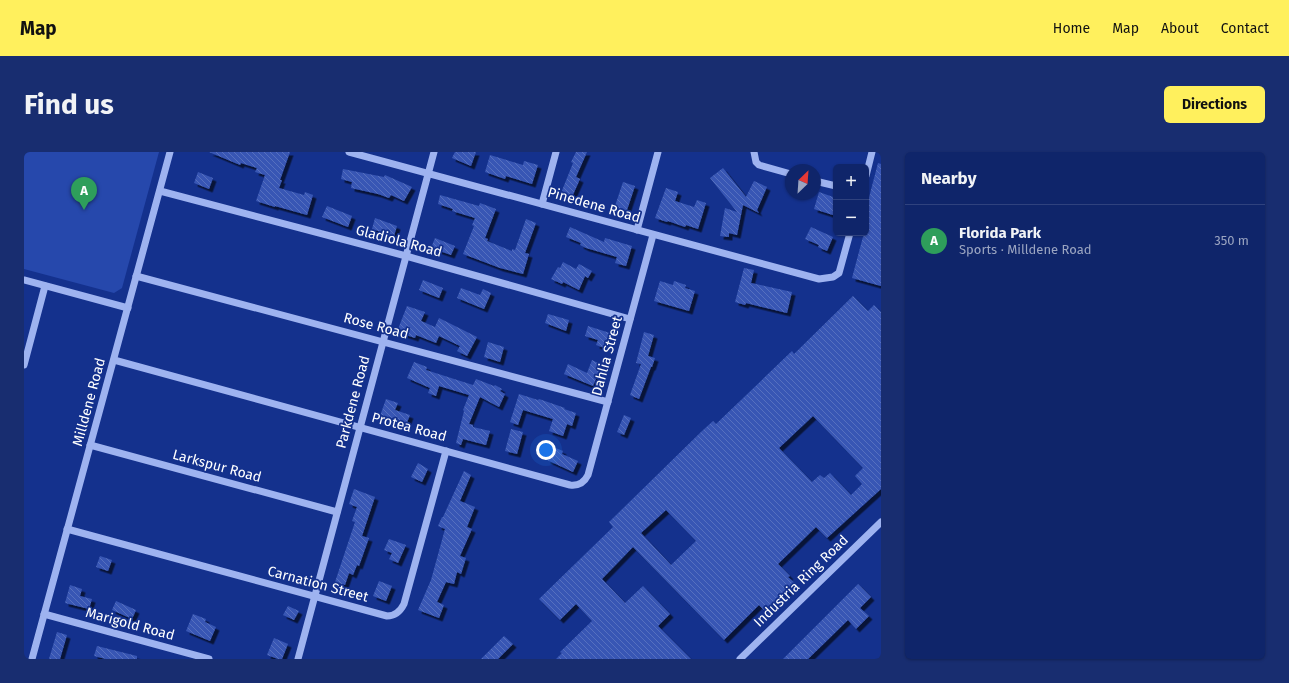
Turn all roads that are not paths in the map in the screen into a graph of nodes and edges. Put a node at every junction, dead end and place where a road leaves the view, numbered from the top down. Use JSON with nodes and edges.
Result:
{"nodes":[{"id":1,"x":170,"y":152,"type":"edge"},
{"id":2,"x":348,"y":152,"type":"edge"},
{"id":3,"x":434,"y":152,"type":"edge"},
{"id":4,"x":556,"y":152,"type":"edge"},
{"id":5,"x":658,"y":152,"type":"edge"},
{"id":6,"x":754,"y":152,"type":"edge"},
{"id":7,"x":872,"y":152,"type":"edge"},
{"id":8,"x":869,"y":164,"type":"edge"},
{"id":9,"x":785,"y":172,"type":"edge"},
{"id":10,"x":429,"y":174,"type":"junction"},
{"id":11,"x":821,"y":182,"type":"edge"},
{"id":12,"x":833,"y":185,"type":"edge"},
{"id":13,"x":160,"y":191,"type":"junction"},
{"id":14,"x":542,"y":204,"type":"junction"},
{"id":15,"x":637,"y":230,"type":"junction"},
{"id":16,"x":653,"y":235,"type":"junction"},
{"id":17,"x":849,"y":236,"type":"edge"},
{"id":18,"x":406,"y":256,"type":"junction"},
{"id":19,"x":136,"y":276,"type":"junction"},
{"id":20,"x":24,"y":280,"type":"edge"},
{"id":21,"x":45,"y":286,"type":"junction"},
{"id":22,"x":128,"y":308,"type":"junction"},
{"id":23,"x":630,"y":319,"type":"junction"},
{"id":24,"x":383,"y":341,"type":"junction"},
{"id":25,"x":114,"y":360,"type":"junction"},
{"id":26,"x":24,"y":366,"type":"edge"},
{"id":27,"x":608,"y":402,"type":"junction"},
{"id":28,"x":360,"y":428,"type":"junction"},
{"id":29,"x":90,"y":445,"type":"junction"},
{"id":30,"x":446,"y":451,"type":"junction"},
{"id":31,"x":582,"y":483,"type":"joint"},
{"id":32,"x":337,"y":512,"type":"junction"},
{"id":33,"x":881,"y":522,"type":"edge"},
{"id":34,"x":67,"y":529,"type":"junction"},
{"id":35,"x":314,"y":597,"type":"junction"},
{"id":36,"x":44,"y":614,"type":"junction"},
{"id":37,"x":32,"y":659,"type":"edge"},
{"id":38,"x":209,"y":659,"type":"edge"},
{"id":39,"x":298,"y":659,"type":"edge"},
{"id":40,"x":740,"y":659,"type":"edge"}],
"edges":[{"from":1,"to":13,"type":"street","name":"Milldene Road"},
{"from":2,"to":10,"type":"street","name":"Pinedene Road"},
{"from":3,"to":10,"type":"street","name":"Parkdene Road"},
{"from":4,"to":14,"type":"street"},
{"from":5,"to":15,"type":"street"},
{"from":6,"to":9,"type":"street"},
{"from":7,"to":8,"type":"street"},
{"from":10,"to":14,"type":"street","name":"Pinedene Road"},
{"from":10,"to":18,"type":"street","name":"Parkdene Road"},
{"from":11,"to":12,"type":"street"},
{"from":13,"to":18,"type":"street","name":"Gladiola Road"},
{"from":13,"to":19,"type":"street","name":"Milldene Road"},
{"from":14,"to":15,"type":"street","name":"Pinedene Road"},
{"from":15,"to":16,"type":"street","name":"Pinedene Road"},
{"from":16,"to":17,"type":"street","name":"Pinedene Road"},
{"from":16,"to":23,"type":"street","name":"Dahlia Street"},
{"from":18,"to":23,"type":"street","name":"Gladiola Road"},
{"from":18,"to":24,"type":"street","name":"Parkdene Road"},
{"from":19,"to":22,"type":"street","name":"Milldene Road"},
{"from":19,"to":24,"type":"street","name":"Rose Road"},
{"from":20,"to":21,"type":"street"},
{"from":21,"to":22,"type":"street"},
{"from":21,"to":26,"type":"street"},
{"from":22,"to":25,"type":"street","name":"Milldene Road"},
{"from":23,"to":27,"type":"street","name":"Dahlia Street"},
{"from":24,"to":27,"type":"street","name":"Rose Road"},
{"from":24,"to":28,"type":"street","name":"Parkdene Road"},
{"from":25,"to":28,"type":"street","name":"Protea Road"},
{"from":25,"to":29,"type":"street","name":"Milldene Road"},
{"from":27,"to":31,"type":"street","name":"Dahlia Street"},
{"from":28,"to":30,"type":"street","name":"Protea Road"},
{"from":28,"to":32,"type":"street","name":"Parkdene Road"},
{"from":29,"to":32,"type":"street","name":"Larkspur Road"},
{"from":29,"to":34,"type":"street","name":"Milldene Road"},
{"from":30,"to":31,"type":"street","name":"Protea Road"},
{"from":30,"to":35,"type":"street","name":"Carnation Street"},
{"from":32,"to":35,"type":"street","name":"Parkdene Road"},
{"from":33,"to":40,"type":"street","name":"Industria Ring Road"},
{"from":34,"to":35,"type":"street","name":"Carnation Street"},
{"from":34,"to":36,"type":"street","name":"Milldene Road"},
{"from":35,"to":39,"type":"street","name":"Parkdene Road"},
{"from":36,"to":37,"type":"street","name":"Milldene Road"},
{"from":36,"to":38,"type":"street","name":"Marigold Road"}]}
